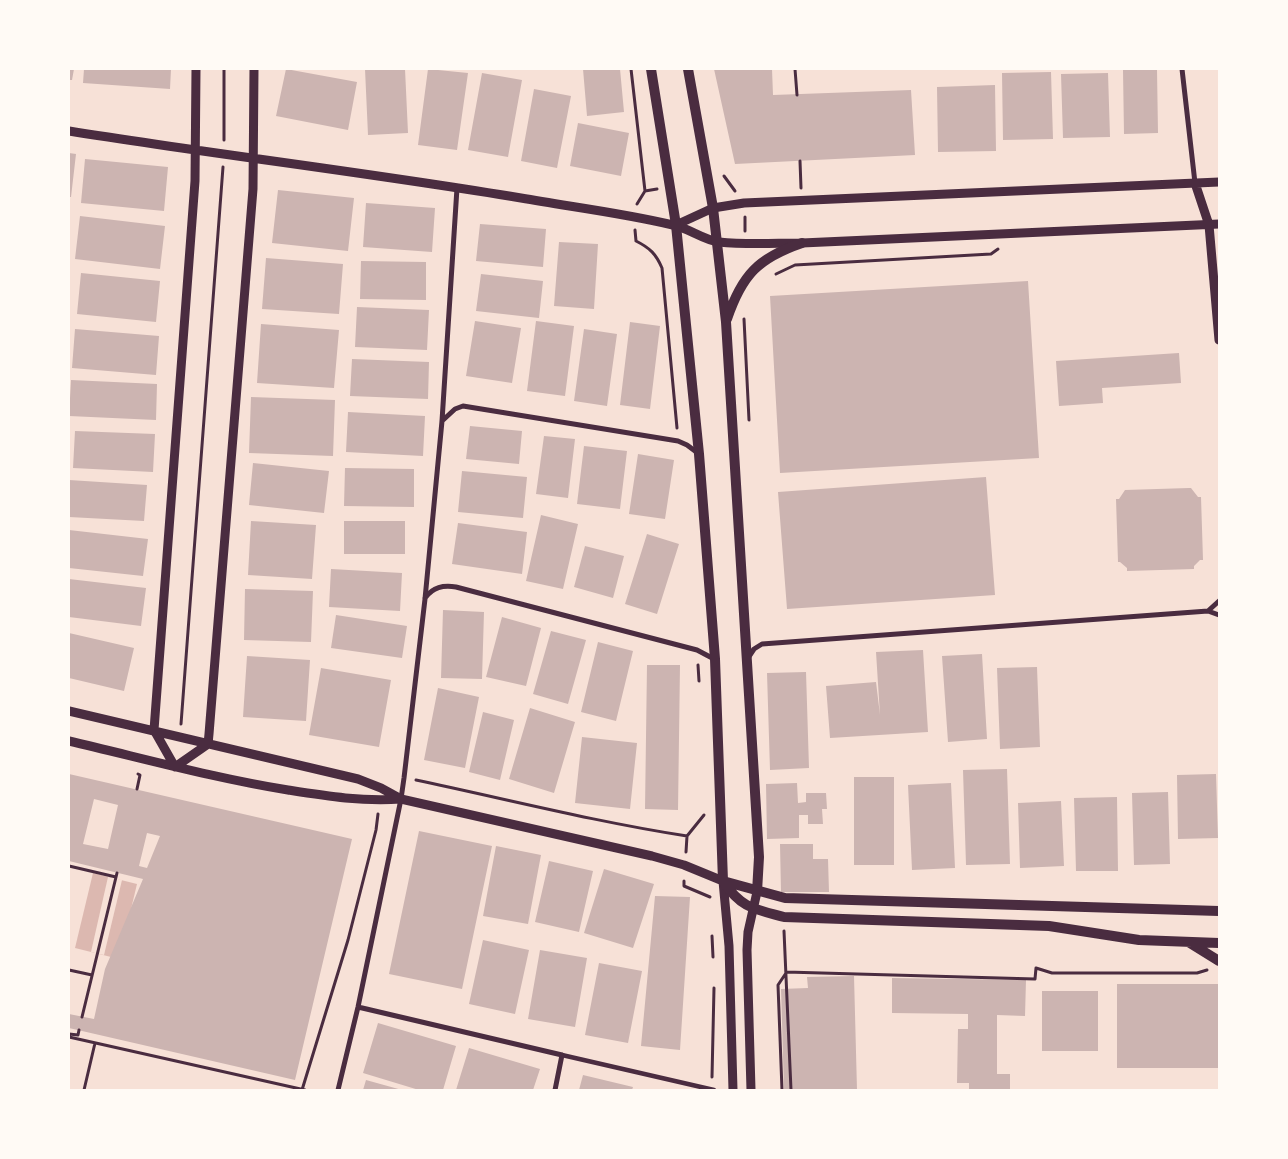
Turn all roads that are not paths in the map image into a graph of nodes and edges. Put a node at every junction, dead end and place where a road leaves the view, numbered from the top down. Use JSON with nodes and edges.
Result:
{"nodes":[{"id":1,"x":196,"y":69,"type":"edge"},
{"id":2,"x":254,"y":69,"type":"edge"},
{"id":3,"x":651,"y":69,"type":"edge"},
{"id":4,"x":688,"y":69,"type":"edge"},
{"id":5,"x":1182,"y":69,"type":"edge"},
{"id":6,"x":69,"y":131,"type":"edge"},
{"id":7,"x":196,"y":151,"type":"junction"},
{"id":8,"x":254,"y":158,"type":"junction"},
{"id":9,"x":1219,"y":182,"type":"edge"},
{"id":10,"x":1195,"y":184,"type":"junction"},
{"id":11,"x":457,"y":188,"type":"junction"},
{"id":12,"x":713,"y":208,"type":"junction"},
{"id":13,"x":1219,"y":224,"type":"edge"},
{"id":14,"x":676,"y":225,"type":"junction"},
{"id":15,"x":1209,"y":225,"type":"junction"},
{"id":16,"x":717,"y":242,"type":"junction"},
{"id":17,"x":802,"y":243,"type":"junction"},
{"id":18,"x":726,"y":322,"type":"junction"},
{"id":19,"x":1219,"y":340,"type":"edge"},
{"id":20,"x":442,"y":421,"type":"junction"},
{"id":21,"x":699,"y":454,"type":"junction"},
{"id":22,"x":425,"y":599,"type":"junction"},
{"id":23,"x":1219,"y":601,"type":"edge"},
{"id":24,"x":1208,"y":611,"type":"junction"},
{"id":25,"x":1219,"y":615,"type":"edge"},
{"id":26,"x":747,"y":658,"type":"junction"},
{"id":27,"x":714,"y":659,"type":"junction"},
{"id":28,"x":69,"y":712,"type":"edge"},
{"id":29,"x":154,"y":730,"type":"junction"},
{"id":30,"x":69,"y":741,"type":"edge"},
{"id":31,"x":208,"y":744,"type":"junction"},
{"id":32,"x":175,"y":767,"type":"junction"},
{"id":33,"x":401,"y":799,"type":"junction"},
{"id":34,"x":723,"y":881,"type":"junction"},
{"id":35,"x":757,"y":892,"type":"junction"},
{"id":36,"x":752,"y":909,"type":"junction"},
{"id":37,"x":1219,"y":911,"type":"edge"},
{"id":38,"x":1189,"y":942,"type":"junction"},
{"id":39,"x":1219,"y":943,"type":"edge"},
{"id":40,"x":1216,"y":965,"type":"edge"},
{"id":41,"x":358,"y":1007,"type":"junction"},
{"id":42,"x":562,"y":1055,"type":"junction"},
{"id":43,"x":338,"y":1090,"type":"edge"},
{"id":44,"x":555,"y":1090,"type":"edge"},
{"id":45,"x":713,"y":1090,"type":"edge"},
{"id":46,"x":733,"y":1090,"type":"edge"},
{"id":47,"x":751,"y":1090,"type":"edge"}],
"edges":[{"from":1,"to":7,"type":"street"},
{"from":2,"to":8,"type":"street"},
{"from":3,"to":14,"type":"main road"},
{"from":4,"to":12,"type":"main road"},
{"from":5,"to":10,"type":"street"},
{"from":6,"to":7,"type":"street"},
{"from":7,"to":8,"type":"street"},
{"from":7,"to":29,"type":"street"},
{"from":8,"to":11,"type":"street"},
{"from":8,"to":31,"type":"street"},
{"from":9,"to":10,"type":"street"},
{"from":10,"to":12,"type":"street"},
{"from":10,"to":15,"type":"street"},
{"from":11,"to":14,"type":"street"},
{"from":11,"to":20,"type":"street"},
{"from":12,"to":14,"type":"street"},
{"from":12,"to":16,"type":"main road"},
{"from":13,"to":15,"type":"street"},
{"from":14,"to":16,"type":"street"},
{"from":14,"to":21,"type":"main road"},
{"from":15,"to":17,"type":"street"},
{"from":15,"to":19,"type":"street"},
{"from":16,"to":17,"type":"street"},
{"from":16,"to":18,"type":"main road"},
{"from":17,"to":18,"type":"main road"},
{"from":18,"to":26,"type":"main road"},
{"from":20,"to":21,"type":"street"},
{"from":20,"to":22,"type":"street"},
{"from":21,"to":27,"type":"main road"},
{"from":22,"to":27,"type":"street"},
{"from":22,"to":33,"type":"street"},
{"from":23,"to":24,"type":"street"},
{"from":24,"to":25,"type":"street"},
{"from":24,"to":26,"type":"street"},
{"from":26,"to":35,"type":"main road"},
{"from":27,"to":34,"type":"main road"},
{"from":28,"to":29,"type":"street"},
{"from":29,"to":31,"type":"street"},
{"from":29,"to":32,"type":"street"},
{"from":30,"to":32,"type":"street"},
{"from":31,"to":32,"type":"street"},
{"from":31,"to":33,"type":"street"},
{"from":32,"to":33,"type":"street"},
{"from":33,"to":34,"type":"street"},
{"from":33,"to":41,"type":"street"},
{"from":34,"to":35,"type":"main road"},
{"from":34,"to":36,"type":"main road"},
{"from":34,"to":46,"type":"street"},
{"from":35,"to":36,"type":"street"},
{"from":35,"to":37,"type":"main road"},
{"from":36,"to":38,"type":"main road"},
{"from":36,"to":47,"type":"street"},
{"from":38,"to":39,"type":"main road"},
{"from":38,"to":40,"type":"main road"},
{"from":41,"to":42,"type":"street"},
{"from":41,"to":43,"type":"street"},
{"from":42,"to":44,"type":"street"},
{"from":42,"to":45,"type":"street"}]}
